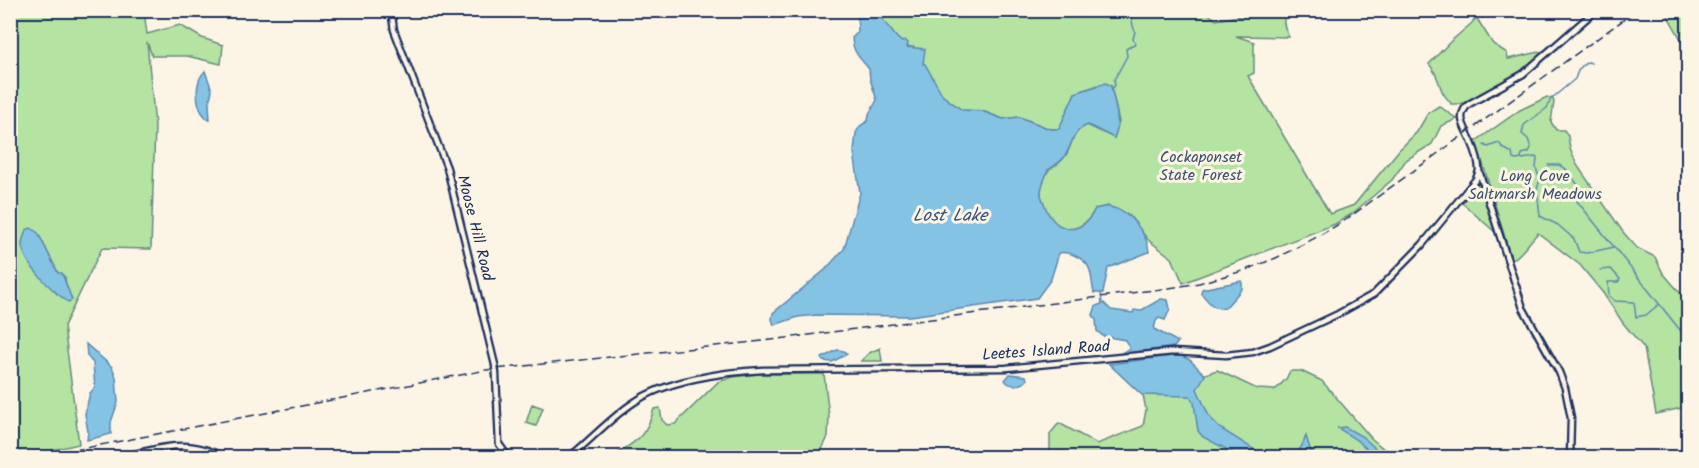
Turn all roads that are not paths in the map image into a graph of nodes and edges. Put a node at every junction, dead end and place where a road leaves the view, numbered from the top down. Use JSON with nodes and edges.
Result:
{"nodes":[{"id":1,"x":391,"y":10,"type":"edge"},
{"id":2,"x":1596,"y":10,"type":"edge"},
{"id":3,"x":1479,"y":171,"type":"junction"},
{"id":4,"x":117,"y":458,"type":"edge"},
{"id":5,"x":226,"y":458,"type":"edge"},
{"id":6,"x":508,"y":458,"type":"edge"},
{"id":7,"x":568,"y":458,"type":"edge"},
{"id":8,"x":1570,"y":458,"type":"edge"}],
"edges":[{"from":1,"to":6,"type":"main road","name":"Moose Hill Road","bridge":true},
{"from":2,"to":3,"type":"main road"},
{"from":3,"to":7,"type":"main road","name":"Leetes Island Road"},
{"from":3,"to":8,"type":"main road"},
{"from":4,"to":5,"type":"main road"}]}
